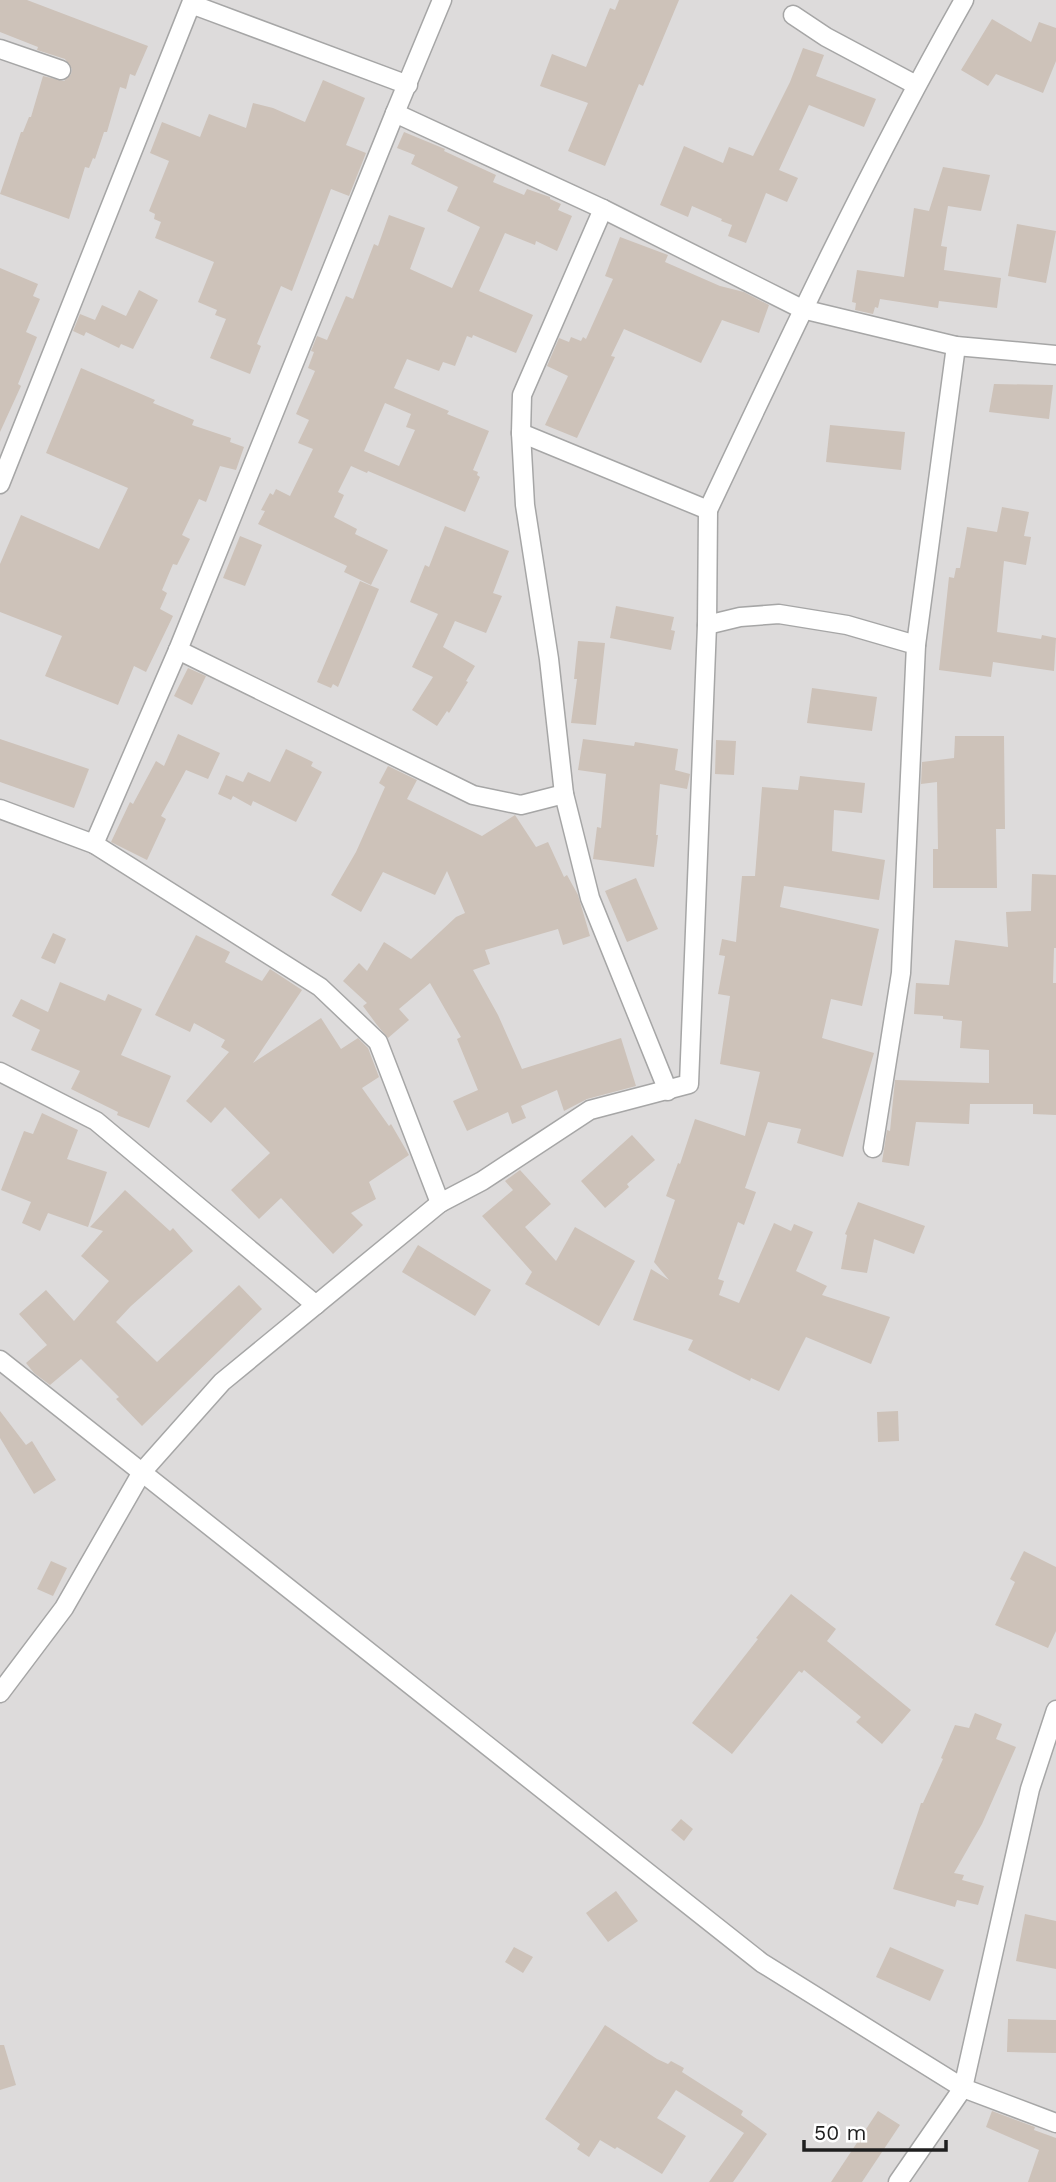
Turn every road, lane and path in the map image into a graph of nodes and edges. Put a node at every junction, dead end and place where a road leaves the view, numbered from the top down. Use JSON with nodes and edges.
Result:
{"nodes":[{"id":1,"x":442,"y":0,"type":"edge"},
{"id":2,"x":964,"y":0,"type":"edge"},
{"id":3,"x":793,"y":15,"type":"dead end"},
{"id":4,"x":0,"y":49,"type":"edge"},
{"id":5,"x":61,"y":70,"type":"dead end"},
{"id":6,"x":408,"y":85,"type":"junction"},
{"id":7,"x":916,"y":85,"type":"junction"},
{"id":8,"x":395,"y":113,"type":"junction"},
{"id":9,"x":603,"y":209,"type":"junction"},
{"id":10,"x":802,"y":309,"type":"junction"},
{"id":11,"x":956,"y":346,"type":"junction"},
{"id":12,"x":1056,"y":355,"type":"edge"},
{"id":13,"x":521,"y":433,"type":"junction"},
{"id":14,"x":6,"y":452,"type":"edge"},
{"id":15,"x":0,"y":484,"type":"edge"},
{"id":16,"x":708,"y":510,"type":"junction"},
{"id":17,"x":707,"y":625,"type":"junction"},
{"id":18,"x":916,"y":645,"type":"junction"},
{"id":19,"x":178,"y":650,"type":"junction"},
{"id":20,"x":564,"y":794,"type":"junction"},
{"id":21,"x":0,"y":809,"type":"edge"},
{"id":22,"x":94,"y":844,"type":"junction"},
{"id":23,"x":0,"y":1072,"type":"edge"},
{"id":24,"x":668,"y":1091,"type":"junction"},
{"id":25,"x":873,"y":1148,"type":"dead end"},
{"id":26,"x":440,"y":1203,"type":"junction"},
{"id":27,"x":316,"y":1305,"type":"junction"},
{"id":28,"x":0,"y":1360,"type":"edge"},
{"id":29,"x":142,"y":1472,"type":"junction"},
{"id":30,"x":0,"y":1693,"type":"edge"},
{"id":31,"x":1056,"y":1710,"type":"edge"},
{"id":32,"x":962,"y":2088,"type":"junction"},
{"id":33,"x":1056,"y":2123,"type":"edge"},
{"id":34,"x":898,"y":2182,"type":"edge"}],
"edges":[{"from":1,"to":6,"type":"street"},
{"from":2,"to":7,"type":"street"},
{"from":3,"to":7,"type":"street"},
{"from":4,"to":5,"type":"street"},
{"from":6,"to":8,"type":"street"},
{"from":6,"to":14,"type":"street"},
{"from":7,"to":10,"type":"street"},
{"from":8,"to":9,"type":"street"},
{"from":8,"to":19,"type":"street"},
{"from":9,"to":10,"type":"street"},
{"from":9,"to":13,"type":"street"},
{"from":10,"to":11,"type":"street"},
{"from":10,"to":16,"type":"street"},
{"from":11,"to":12,"type":"street"},
{"from":11,"to":18,"type":"street"},
{"from":13,"to":16,"type":"street"},
{"from":13,"to":20,"type":"street"},
{"from":14,"to":15,"type":"street"},
{"from":16,"to":17,"type":"street"},
{"from":17,"to":18,"type":"street"},
{"from":17,"to":24,"type":"street"},
{"from":18,"to":25,"type":"street"},
{"from":19,"to":20,"type":"street"},
{"from":19,"to":22,"type":"street"},
{"from":20,"to":24,"type":"street"},
{"from":21,"to":22,"type":"street"},
{"from":22,"to":26,"type":"street"},
{"from":23,"to":27,"type":"street"},
{"from":24,"to":26,"type":"street"},
{"from":26,"to":27,"type":"street"},
{"from":27,"to":29,"type":"street"},
{"from":28,"to":29,"type":"street"},
{"from":29,"to":30,"type":"street"},
{"from":29,"to":32,"type":"street"},
{"from":31,"to":32,"type":"street"},
{"from":32,"to":33,"type":"street"},
{"from":32,"to":34,"type":"street"}]}
